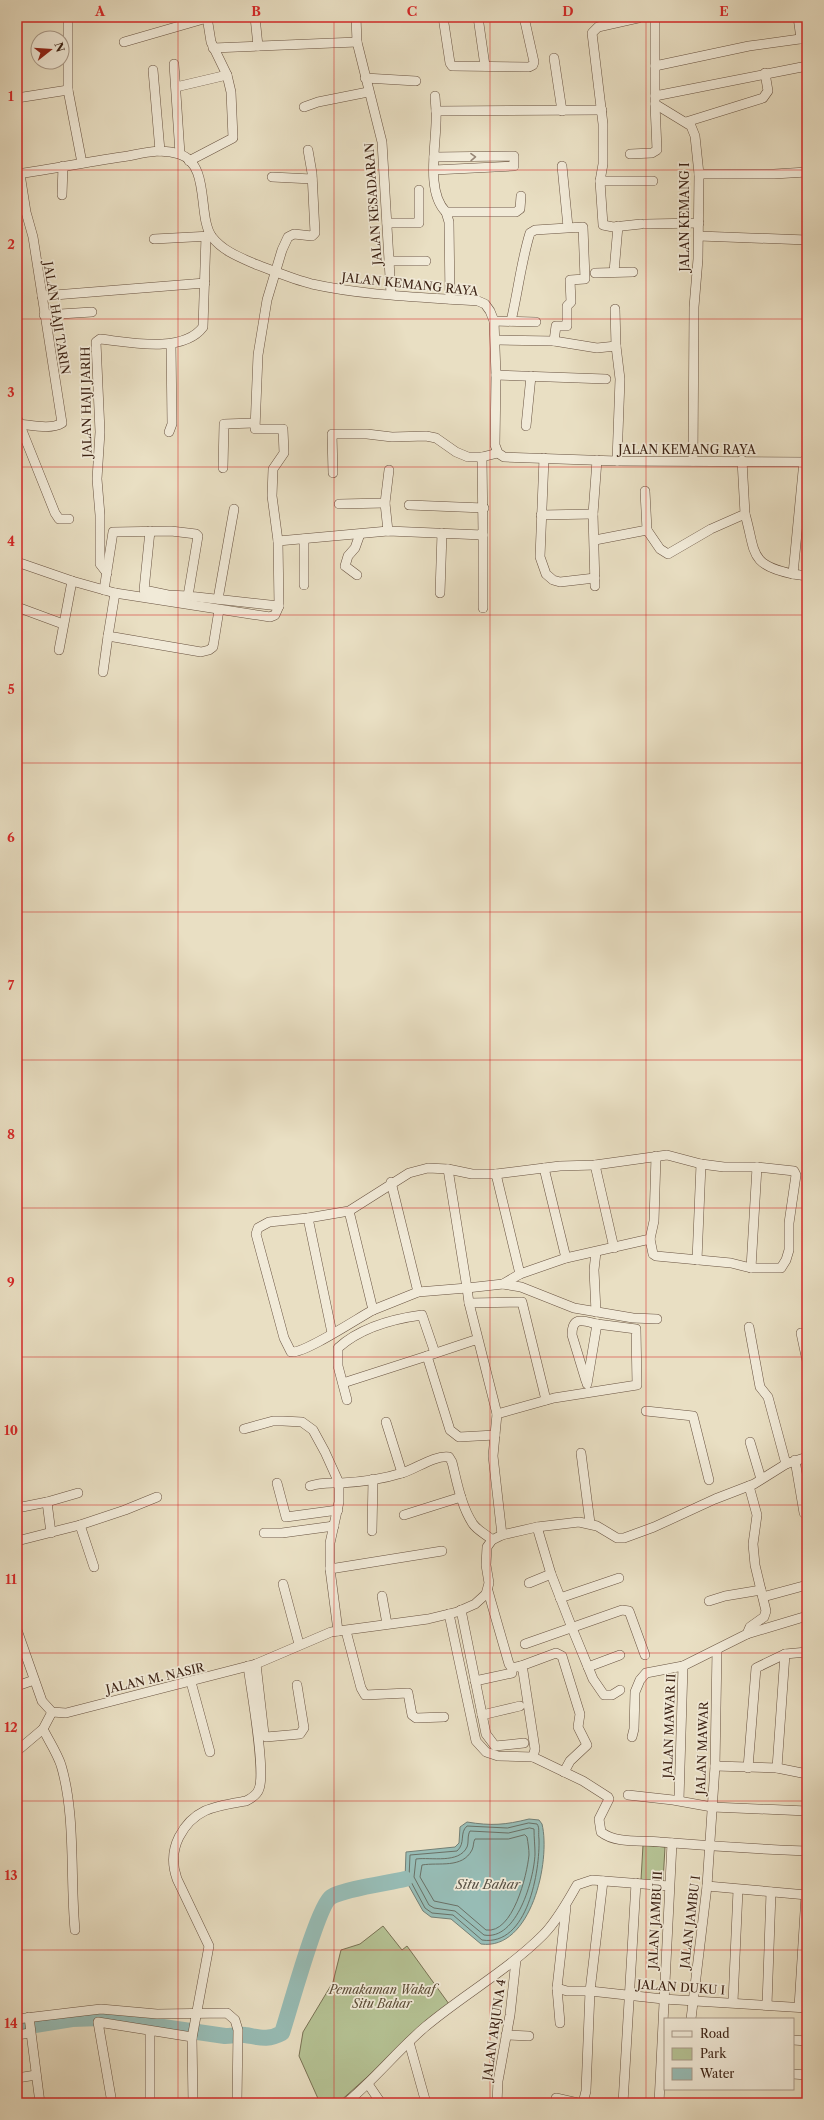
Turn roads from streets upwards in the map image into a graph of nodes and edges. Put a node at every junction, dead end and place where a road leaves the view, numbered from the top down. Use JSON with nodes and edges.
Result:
{"nodes":[{"id":1,"x":68,"y":17,"type":"edge"},
{"id":2,"x":207,"y":17,"type":"edge"},
{"id":3,"x":255,"y":17,"type":"edge"},
{"id":4,"x":356,"y":17,"type":"edge"},
{"id":5,"x":443,"y":17,"type":"edge"},
{"id":6,"x":478,"y":17,"type":"edge"},
{"id":7,"x":524,"y":17,"type":"edge"},
{"id":8,"x":655,"y":17,"type":"edge"},
{"id":9,"x":798,"y":17,"type":"edge"},
{"id":10,"x":638,"y":18,"type":"dead end"},
{"id":11,"x":181,"y":21,"type":"edge"},
{"id":12,"x":804,"y":38,"type":"edge"},
{"id":13,"x":124,"y":42,"type":"dead end"},
{"id":14,"x":357,"y":42,"type":"junction"},
{"id":15,"x":258,"y":46,"type":"junction"},
{"id":16,"x":213,"y":48,"type":"junction"},
{"id":17,"x":554,"y":58,"type":"dead end"},
{"id":18,"x":174,"y":64,"type":"dead end"},
{"id":19,"x":485,"y":66,"type":"junction"},
{"id":20,"x":655,"y":66,"type":"junction"},
{"id":21,"x":807,"y":66,"type":"edge"},
{"id":22,"x":153,"y":70,"type":"dead end"},
{"id":23,"x":765,"y":73,"type":"junction"},
{"id":24,"x":227,"y":75,"type":"junction"},
{"id":25,"x":365,"y":78,"type":"junction"},
{"id":26,"x":416,"y":81,"type":"dead end"},
{"id":27,"x":176,"y":87,"type":"junction"},
{"id":28,"x":68,"y":90,"type":"junction"},
{"id":29,"x":368,"y":92,"type":"junction"},
{"id":30,"x":436,"y":96,"type":"dead end"},
{"id":31,"x":17,"y":98,"type":"edge"},
{"id":32,"x":655,"y":100,"type":"junction"},
{"id":33,"x":304,"y":107,"type":"dead end"},
{"id":34,"x":436,"y":110,"type":"junction"},
{"id":35,"x":602,"y":110,"type":"junction"},
{"id":36,"x":562,"y":111,"type":"junction"},
{"id":37,"x":686,"y":122,"type":"junction"},
{"id":38,"x":308,"y":150,"type":"dead end"},
{"id":39,"x":160,"y":151,"type":"junction"},
{"id":40,"x":180,"y":154,"type":"junction"},
{"id":41,"x":630,"y":154,"type":"dead end"},
{"id":42,"x":434,"y":158,"type":"junction"},
{"id":43,"x":189,"y":161,"type":"junction"},
{"id":44,"x":82,"y":163,"type":"junction"},
{"id":45,"x":63,"y":166,"type":"junction"},
{"id":46,"x":562,"y":166,"type":"dead end"},
{"id":47,"x":434,"y":170,"type":"junction"},
{"id":48,"x":807,"y":172,"type":"edge"},
{"id":49,"x":19,"y":174,"type":"edge"},
{"id":50,"x":699,"y":174,"type":"junction"},
{"id":51,"x":272,"y":178,"type":"dead end"},
{"id":52,"x":312,"y":179,"type":"junction"},
{"id":53,"x":600,"y":181,"type":"junction"},
{"id":54,"x":653,"y":181,"type":"dead end"},
{"id":55,"x":420,"y":190,"type":"dead end"},
{"id":56,"x":62,"y":195,"type":"dead end"},
{"id":57,"x":521,"y":196,"type":"dead end"},
{"id":58,"x":446,"y":212,"type":"junction"},
{"id":59,"x":387,"y":223,"type":"junction"},
{"id":60,"x":699,"y":223,"type":"junction"},
{"id":61,"x":568,"y":226,"type":"junction"},
{"id":62,"x":618,"y":226,"type":"junction"},
{"id":63,"x":208,"y":236,"type":"junction"},
{"id":64,"x":699,"y":236,"type":"junction"},
{"id":65,"x":154,"y":239,"type":"dead end"},
{"id":66,"x":807,"y":240,"type":"edge"},
{"id":67,"x":389,"y":261,"type":"junction"},
{"id":68,"x":426,"y":261,"type":"dead end"},
{"id":69,"x":275,"y":272,"type":"junction"},
{"id":70,"x":614,"y":272,"type":"junction"},
{"id":71,"x":634,"y":272,"type":"dead end"},
{"id":72,"x":595,"y":273,"type":"dead end"},
{"id":73,"x":205,"y":283,"type":"junction"},
{"id":74,"x":391,"y":294,"type":"junction"},
{"id":75,"x":42,"y":296,"type":"junction"},
{"id":76,"x":450,"y":299,"type":"junction"},
{"id":77,"x":615,"y":309,"type":"dead end"},
{"id":78,"x":92,"y":312,"type":"dead end"},
{"id":79,"x":44,"y":315,"type":"junction"},
{"id":80,"x":494,"y":321,"type":"junction"},
{"id":81,"x":511,"y":321,"type":"junction"},
{"id":82,"x":536,"y":322,"type":"dead end"},
{"id":83,"x":496,"y":340,"type":"junction"},
{"id":84,"x":554,"y":341,"type":"junction"},
{"id":85,"x":172,"y":344,"type":"junction"},
{"id":86,"x":616,"y":346,"type":"junction"},
{"id":87,"x":496,"y":375,"type":"junction"},
{"id":88,"x":531,"y":376,"type":"junction"},
{"id":89,"x":606,"y":379,"type":"dead end"},
{"id":90,"x":18,"y":421,"type":"edge"},
{"id":91,"x":254,"y":423,"type":"junction"},
{"id":92,"x":526,"y":426,"type":"dead end"},
{"id":93,"x":169,"y":432,"type":"dead end"},
{"id":94,"x":498,"y":453,"type":"junction"},
{"id":95,"x":482,"y":457,"type":"junction"},
{"id":96,"x":544,"y":458,"type":"junction"},
{"id":97,"x":597,"y":460,"type":"junction"},
{"id":98,"x":742,"y":460,"type":"junction"},
{"id":99,"x":617,"y":461,"type":"junction"},
{"id":100,"x":693,"y":461,"type":"junction"},
{"id":101,"x":805,"y":461,"type":"edge"},
{"id":102,"x":223,"y":468,"type":"dead end"},
{"id":103,"x":389,"y":470,"type":"dead end"},
{"id":104,"x":333,"y":473,"type":"dead end"},
{"id":105,"x":645,"y":491,"type":"dead end"},
{"id":106,"x":385,"y":503,"type":"junction"},
{"id":107,"x":339,"y":504,"type":"dead end"},
{"id":108,"x":409,"y":505,"type":"dead end"},
{"id":109,"x":484,"y":508,"type":"junction"},
{"id":110,"x":234,"y":509,"type":"dead end"},
{"id":111,"x":593,"y":514,"type":"junction"},
{"id":112,"x":745,"y":514,"type":"junction"},
{"id":113,"x":541,"y":516,"type":"junction"},
{"id":114,"x":70,"y":519,"type":"dead end"},
{"id":115,"x":647,"y":530,"type":"junction"},
{"id":116,"x":150,"y":531,"type":"junction"},
{"id":117,"x":388,"y":531,"type":"junction"},
{"id":118,"x":442,"y":533,"type":"junction"},
{"id":119,"x":360,"y":534,"type":"junction"},
{"id":120,"x":483,"y":535,"type":"junction"},
{"id":121,"x":304,"y":539,"type":"junction"},
{"id":122,"x":595,"y":540,"type":"junction"},
{"id":123,"x":278,"y":541,"type":"junction"},
{"id":124,"x":17,"y":562,"type":"edge"},
{"id":125,"x":107,"y":573,"type":"junction"},
{"id":126,"x":357,"y":574,"type":"dead end"},
{"id":127,"x":793,"y":574,"type":"junction"},
{"id":128,"x":807,"y":576,"type":"edge"},
{"id":129,"x":72,"y":581,"type":"junction"},
{"id":130,"x":304,"y":585,"type":"dead end"},
{"id":131,"x":104,"y":590,"type":"junction"},
{"id":132,"x":115,"y":593,"type":"junction"},
{"id":133,"x":440,"y":593,"type":"dead end"},
{"id":134,"x":188,"y":596,"type":"junction"},
{"id":135,"x":218,"y":599,"type":"junction"},
{"id":136,"x":279,"y":606,"type":"junction"},
{"id":137,"x":17,"y":607,"type":"edge"},
{"id":138,"x":483,"y":608,"type":"dead end"},
{"id":139,"x":219,"y":610,"type":"junction"},
{"id":140,"x":64,"y":624,"type":"junction"},
{"id":141,"x":108,"y":636,"type":"junction"},
{"id":142,"x":60,"y":650,"type":"dead end"},
{"id":143,"x":103,"y":672,"type":"dead end"},
{"id":144,"x":656,"y":1156,"type":"junction"},
{"id":145,"x":701,"y":1164,"type":"junction"},
{"id":146,"x":595,"y":1165,"type":"junction"},
{"id":147,"x":757,"y":1166,"type":"junction"},
{"id":148,"x":544,"y":1168,"type":"junction"},
{"id":149,"x":448,"y":1169,"type":"junction"},
{"id":150,"x":496,"y":1174,"type":"junction"},
{"id":151,"x":392,"y":1182,"type":"junction"},
{"id":152,"x":350,"y":1211,"type":"junction"},
{"id":153,"x":308,"y":1218,"type":"junction"},
{"id":154,"x":650,"y":1239,"type":"junction"},
{"id":155,"x":614,"y":1248,"type":"junction"},
{"id":156,"x":596,"y":1252,"type":"junction"},
{"id":157,"x":566,"y":1258,"type":"junction"},
{"id":158,"x":697,"y":1260,"type":"junction"},
{"id":159,"x":751,"y":1268,"type":"junction"},
{"id":160,"x":520,"y":1274,"type":"junction"},
{"id":161,"x":503,"y":1284,"type":"junction"},
{"id":162,"x":467,"y":1288,"type":"junction"},
{"id":163,"x":418,"y":1292,"type":"junction"},
{"id":164,"x":469,"y":1304,"type":"junction"},
{"id":165,"x":373,"y":1310,"type":"junction"},
{"id":166,"x":596,"y":1312,"type":"junction"},
{"id":167,"x":656,"y":1318,"type":"dead end"},
{"id":168,"x":597,"y":1324,"type":"junction"},
{"id":169,"x":749,"y":1327,"type":"dead end"},
{"id":170,"x":332,"y":1333,"type":"junction"},
{"id":171,"x":801,"y":1333,"type":"dead end"},
{"id":172,"x":478,"y":1339,"type":"junction"},
{"id":173,"x":431,"y":1355,"type":"junction"},
{"id":174,"x":807,"y":1361,"type":"edge"},
{"id":175,"x":343,"y":1383,"type":"junction"},
{"id":176,"x":588,"y":1388,"type":"junction"},
{"id":177,"x":347,"y":1400,"type":"dead end"},
{"id":178,"x":546,"y":1400,"type":"junction"},
{"id":179,"x":646,"y":1411,"type":"dead end"},
{"id":180,"x":497,"y":1414,"type":"junction"},
{"id":181,"x":386,"y":1422,"type":"dead end"},
{"id":182,"x":244,"y":1429,"type":"dead end"},
{"id":183,"x":495,"y":1435,"type":"junction"},
{"id":184,"x":750,"y":1442,"type":"dead end"},
{"id":185,"x":581,"y":1453,"type":"dead end"},
{"id":186,"x":807,"y":1457,"type":"edge"},
{"id":187,"x":790,"y":1462,"type":"junction"},
{"id":188,"x":402,"y":1473,"type":"junction"},
{"id":189,"x":373,"y":1479,"type":"junction"},
{"id":190,"x":761,"y":1479,"type":"junction"},
{"id":191,"x":709,"y":1480,"type":"dead end"},
{"id":192,"x":277,"y":1483,"type":"dead end"},
{"id":193,"x":339,"y":1483,"type":"junction"},
{"id":194,"x":310,"y":1486,"type":"dead end"},
{"id":195,"x":749,"y":1486,"type":"junction"},
{"id":196,"x":78,"y":1493,"type":"dead end"},
{"id":197,"x":158,"y":1497,"type":"dead end"},
{"id":198,"x":461,"y":1497,"type":"junction"},
{"id":199,"x":47,"y":1502,"type":"junction"},
{"id":200,"x":17,"y":1508,"type":"edge"},
{"id":201,"x":338,"y":1510,"type":"junction"},
{"id":202,"x":804,"y":1513,"type":"dead end"},
{"id":203,"x":404,"y":1515,"type":"dead end"},
{"id":204,"x":590,"y":1523,"type":"junction"},
{"id":205,"x":80,"y":1525,"type":"junction"},
{"id":206,"x":334,"y":1526,"type":"junction"},
{"id":207,"x":537,"y":1527,"type":"junction"},
{"id":208,"x":372,"y":1531,"type":"dead end"},
{"id":209,"x":51,"y":1533,"type":"junction"},
{"id":210,"x":264,"y":1533,"type":"dead end"},
{"id":211,"x":502,"y":1535,"type":"junction"},
{"id":212,"x":492,"y":1540,"type":"junction"},
{"id":213,"x":17,"y":1541,"type":"edge"},
{"id":214,"x":442,"y":1551,"type":"dead end"},
{"id":215,"x":94,"y":1567,"type":"dead end"},
{"id":216,"x":330,"y":1569,"type":"junction"},
{"id":217,"x":551,"y":1574,"type":"junction"},
{"id":218,"x":619,"y":1578,"type":"dead end"},
{"id":219,"x":529,"y":1583,"type":"dead end"},
{"id":220,"x":283,"y":1584,"type":"dead end"},
{"id":221,"x":807,"y":1585,"type":"edge"},
{"id":222,"x":488,"y":1591,"type":"junction"},
{"id":223,"x":762,"y":1594,"type":"junction"},
{"id":224,"x":382,"y":1596,"type":"dead end"},
{"id":225,"x":560,"y":1598,"type":"junction"},
{"id":226,"x":709,"y":1601,"type":"dead end"},
{"id":227,"x":461,"y":1610,"type":"junction"},
{"id":228,"x":449,"y":1614,"type":"junction"},
{"id":229,"x":807,"y":1616,"type":"edge"},
{"id":230,"x":387,"y":1624,"type":"junction"},
{"id":231,"x":572,"y":1628,"type":"junction"},
{"id":232,"x":17,"y":1630,"type":"edge"},
{"id":233,"x":342,"y":1631,"type":"junction"},
{"id":234,"x":748,"y":1631,"type":"junction"},
{"id":235,"x":299,"y":1644,"type":"junction"},
{"id":236,"x":525,"y":1644,"type":"dead end"},
{"id":237,"x":717,"y":1650,"type":"junction"},
{"id":238,"x":807,"y":1652,"type":"edge"},
{"id":239,"x":785,"y":1654,"type":"junction"},
{"id":240,"x":620,"y":1655,"type":"dead end"},
{"id":241,"x":645,"y":1655,"type":"dead end"},
{"id":242,"x":252,"y":1665,"type":"junction"},
{"id":243,"x":521,"y":1666,"type":"junction"},
{"id":244,"x":683,"y":1666,"type":"junction"},
{"id":245,"x":588,"y":1667,"type":"junction"},
{"id":246,"x":512,"y":1673,"type":"dead end"},
{"id":247,"x":34,"y":1680,"type":"junction"},
{"id":248,"x":475,"y":1681,"type":"junction"},
{"id":249,"x":191,"y":1682,"type":"junction"},
{"id":250,"x":17,"y":1686,"type":"edge"},
{"id":251,"x":297,"y":1686,"type":"dead end"},
{"id":252,"x":620,"y":1690,"type":"dead end"},
{"id":253,"x":520,"y":1706,"type":"dead end"},
{"id":254,"x":52,"y":1712,"type":"junction"},
{"id":255,"x":482,"y":1715,"type":"junction"},
{"id":256,"x":444,"y":1717,"type":"dead end"},
{"id":257,"x":43,"y":1729,"type":"junction"},
{"id":258,"x":632,"y":1737,"type":"dead end"},
{"id":259,"x":524,"y":1742,"type":"dead end"},
{"id":260,"x":17,"y":1751,"type":"edge"},
{"id":261,"x":210,"y":1752,"type":"dead end"},
{"id":262,"x":533,"y":1757,"type":"junction"},
{"id":263,"x":715,"y":1766,"type":"junction"},
{"id":264,"x":748,"y":1768,"type":"junction"},
{"id":265,"x":777,"y":1768,"type":"junction"},
{"id":266,"x":563,"y":1771,"type":"junction"},
{"id":267,"x":807,"y":1774,"type":"edge"},
{"id":268,"x":628,"y":1795,"type":"dead end"},
{"id":269,"x":679,"y":1800,"type":"junction"},
{"id":270,"x":712,"y":1807,"type":"junction"},
{"id":271,"x":807,"y":1811,"type":"edge"},
{"id":272,"x":672,"y":1843,"type":"junction"},
{"id":273,"x":710,"y":1847,"type":"junction"},
{"id":274,"x":807,"y":1851,"type":"edge"},
{"id":275,"x":603,"y":1881,"type":"junction"},
{"id":276,"x":636,"y":1883,"type":"junction"},
{"id":277,"x":669,"y":1886,"type":"junction"},
{"id":278,"x":707,"y":1886,"type":"junction"},
{"id":279,"x":738,"y":1890,"type":"junction"},
{"id":280,"x":771,"y":1892,"type":"junction"},
{"id":281,"x":807,"y":1895,"type":"edge"},
{"id":282,"x":566,"y":1905,"type":"junction"},
{"id":283,"x":75,"y":1930,"type":"dead end"},
{"id":284,"x":516,"y":1960,"type":"junction"},
{"id":285,"x":557,"y":1986,"type":"junction"},
{"id":286,"x":590,"y":1991,"type":"junction"},
{"id":287,"x":628,"y":1996,"type":"junction"},
{"id":288,"x":663,"y":1998,"type":"junction"},
{"id":289,"x":692,"y":1999,"type":"junction"},
{"id":290,"x":733,"y":2002,"type":"junction"},
{"id":291,"x":767,"y":2005,"type":"junction"},
{"id":292,"x":803,"y":2007,"type":"edge"},
{"id":293,"x":196,"y":2013,"type":"junction"},
{"id":294,"x":692,"y":2018,"type":"edge"},
{"id":295,"x":17,"y":2019,"type":"edge"},
{"id":296,"x":560,"y":2023,"type":"dead end"},
{"id":297,"x":30,"y":2025,"type":"junction"},
{"id":298,"x":150,"y":2031,"type":"junction"},
{"id":299,"x":17,"y":2035,"type":"edge"},
{"id":300,"x":506,"y":2035,"type":"junction"},
{"id":301,"x":529,"y":2036,"type":"dead end"},
{"id":302,"x":192,"y":2038,"type":"junction"},
{"id":303,"x":794,"y":2040,"type":"edge"},
{"id":304,"x":807,"y":2041,"type":"edge"},
{"id":305,"x":409,"y":2042,"type":"junction"},
{"id":306,"x":794,"y":2074,"type":"edge"},
{"id":307,"x":807,"y":2074,"type":"edge"},
{"id":308,"x":36,"y":2075,"type":"junction"},
{"id":309,"x":17,"y":2078,"type":"edge"},
{"id":310,"x":368,"y":2084,"type":"junction"},
{"id":311,"x":556,"y":2098,"type":"dead end"},
{"id":312,"x":40,"y":2103,"type":"edge"},
{"id":313,"x":112,"y":2103,"type":"edge"},
{"id":314,"x":150,"y":2103,"type":"edge"},
{"id":315,"x":193,"y":2103,"type":"edge"},
{"id":316,"x":237,"y":2103,"type":"edge"},
{"id":317,"x":346,"y":2103,"type":"edge"},
{"id":318,"x":381,"y":2103,"type":"edge"},
{"id":319,"x":426,"y":2103,"type":"edge"},
{"id":320,"x":497,"y":2103,"type":"edge"},
{"id":321,"x":578,"y":2103,"type":"edge"},
{"id":322,"x":583,"y":2103,"type":"edge"},
{"id":323,"x":623,"y":2103,"type":"edge"},
{"id":324,"x":660,"y":2103,"type":"edge"}],
"edges":[{"from":1,"to":28,"type":"street"},
{"from":2,"to":11,"type":"street"},
{"from":2,"to":16,"type":"street"},
{"from":3,"to":15,"type":"street"},
{"from":4,"to":14,"type":"street","name":"JALAN KESADARAN"},
{"from":5,"to":19,"type":"street"},
{"from":6,"to":19,"type":"street"},
{"from":7,"to":19,"type":"street"},
{"from":8,"to":20,"type":"street"},
{"from":9,"to":12,"type":"street"},
{"from":10,"to":35,"type":"street"},
{"from":11,"to":13,"type":"street"},
{"from":12,"to":20,"type":"street"},
{"from":14,"to":15,"type":"street"},
{"from":14,"to":25,"type":"street","name":"JALAN KESADARAN"},
{"from":15,"to":16,"type":"street"},
{"from":16,"to":24,"type":"street"},
{"from":17,"to":36,"type":"street"},
{"from":18,"to":27,"type":"street"},
{"from":20,"to":32,"type":"street"},
{"from":21,"to":23,"type":"street"},
{"from":22,"to":39,"type":"street"},
{"from":23,"to":32,"type":"street"},
{"from":23,"to":37,"type":"street"},
{"from":24,"to":27,"type":"street"},
{"from":24,"to":43,"type":"street"},
{"from":25,"to":26,"type":"street"},
{"from":25,"to":29,"type":"street","name":"JALAN KESADARAN"},
{"from":27,"to":40,"type":"street"},
{"from":28,"to":31,"type":"street"},
{"from":28,"to":44,"type":"street"},
{"from":29,"to":33,"type":"street"},
{"from":29,"to":59,"type":"street","name":"JALAN KESADARAN"},
{"from":30,"to":34,"type":"street"},
{"from":32,"to":37,"type":"street"},
{"from":32,"to":41,"type":"street"},
{"from":34,"to":36,"type":"street"},
{"from":34,"to":42,"type":"street"},
{"from":35,"to":36,"type":"street"},
{"from":35,"to":53,"type":"street"},
{"from":37,"to":50,"type":"street","name":"JALAN KEMANG I"},
{"from":38,"to":52,"type":"street"},
{"from":39,"to":40,"type":"street","name":"JALAN KEMANG RAYA"},
{"from":39,"to":44,"type":"street","name":"JALAN KEMANG RAYA"},
{"from":40,"to":43,"type":"street","name":"JALAN KEMANG RAYA"},
{"from":42,"to":47,"type":"street"},
{"from":42,"to":47,"type":"street","one_way":true},
{"from":43,"to":63,"type":"street","name":"JALAN KEMANG RAYA"},
{"from":44,"to":45,"type":"street","name":"JALAN KEMANG RAYA"},
{"from":45,"to":49,"type":"street","name":"JALAN KEMANG RAYA"},
{"from":45,"to":56,"type":"street"},
{"from":46,"to":61,"type":"street"},
{"from":47,"to":58,"type":"street"},
{"from":48,"to":50,"type":"street"},
{"from":49,"to":75,"type":"street","name":"JALAN HAJI TARIN"},
{"from":50,"to":60,"type":"street","name":"JALAN KEMANG I"},
{"from":51,"to":52,"type":"street"},
{"from":52,"to":69,"type":"street"},
{"from":53,"to":54,"type":"street"},
{"from":53,"to":62,"type":"street"},
{"from":55,"to":59,"type":"street"},
{"from":57,"to":58,"type":"street"},
{"from":58,"to":76,"type":"street"},
{"from":59,"to":67,"type":"street","name":"JALAN KESADARAN"},
{"from":60,"to":62,"type":"street"},
{"from":60,"to":64,"type":"street","name":"JALAN KEMANG I"},
{"from":61,"to":81,"type":"street"},
{"from":61,"to":84,"type":"street"},
{"from":62,"to":70,"type":"street"},
{"from":63,"to":65,"type":"street"},
{"from":63,"to":69,"type":"street","name":"JALAN KEMANG RAYA"},
{"from":63,"to":73,"type":"street","name":"JALAN HAJI JARIH"},
{"from":64,"to":66,"type":"street"},
{"from":64,"to":100,"type":"street","name":"JALAN KEMANG I"},
{"from":67,"to":68,"type":"street"},
{"from":67,"to":74,"type":"street","name":"JALAN KESADARAN"},
{"from":69,"to":74,"type":"street","name":"JALAN KEMANG RAYA"},
{"from":69,"to":91,"type":"street"},
{"from":70,"to":71,"type":"street"},
{"from":70,"to":72,"type":"street"},
{"from":73,"to":75,"type":"street"},
{"from":73,"to":85,"type":"street","name":"JALAN HAJI JARIH"},
{"from":74,"to":76,"type":"street","name":"JALAN KEMANG RAYA"},
{"from":75,"to":79,"type":"street","name":"JALAN HAJI TARIN"},
{"from":76,"to":80,"type":"street","name":"JALAN KEMANG RAYA"},
{"from":77,"to":86,"type":"street"},
{"from":78,"to":79,"type":"street"},
{"from":79,"to":90,"type":"street","name":"JALAN HAJI TARIN"},
{"from":80,"to":81,"type":"street"},
{"from":80,"to":83,"type":"street","name":"JALAN KEMANG RAYA"},
{"from":81,"to":82,"type":"street"},
{"from":83,"to":84,"type":"street"},
{"from":83,"to":87,"type":"street","name":"JALAN KEMANG RAYA"},
{"from":84,"to":86,"type":"street"},
{"from":85,"to":93,"type":"street"},
{"from":85,"to":125,"type":"street","name":"JALAN HAJI JARIH"},
{"from":86,"to":99,"type":"street"},
{"from":87,"to":88,"type":"street"},
{"from":87,"to":94,"type":"street","name":"JALAN KEMANG RAYA"},
{"from":88,"to":89,"type":"street"},
{"from":88,"to":92,"type":"street"},
{"from":90,"to":114,"type":"street"},
{"from":91,"to":102,"type":"street"},
{"from":91,"to":123,"type":"street"},
{"from":94,"to":95,"type":"street"},
{"from":94,"to":96,"type":"street","name":"JALAN KEMANG RAYA"},
{"from":95,"to":104,"type":"street"},
{"from":95,"to":109,"type":"street"},
{"from":96,"to":97,"type":"street","name":"JALAN KEMANG RAYA"},
{"from":96,"to":113,"type":"street"},
{"from":97,"to":99,"type":"street","name":"JALAN KEMANG RAYA"},
{"from":97,"to":111,"type":"street"},
{"from":98,"to":100,"type":"street","name":"JALAN KEMANG RAYA"},
{"from":98,"to":101,"type":"street","name":"JALAN KEMANG RAYA"},
{"from":98,"to":112,"type":"street"},
{"from":99,"to":100,"type":"street","name":"JALAN KEMANG RAYA"},
{"from":101,"to":127,"type":"street"},
{"from":103,"to":106,"type":"street"},
{"from":105,"to":115,"type":"street"},
{"from":106,"to":107,"type":"street"},
{"from":106,"to":117,"type":"street"},
{"from":108,"to":109,"type":"street"},
{"from":109,"to":120,"type":"street"},
{"from":110,"to":135,"type":"street"},
{"from":111,"to":113,"type":"street"},
{"from":111,"to":122,"type":"street"},
{"from":112,"to":115,"type":"street"},
{"from":112,"to":127,"type":"street"},
{"from":113,"to":122,"type":"street"},
{"from":115,"to":122,"type":"street"},
{"from":116,"to":125,"type":"street"},
{"from":116,"to":134,"type":"street"},
{"from":116,"to":134,"type":"street"},
{"from":117,"to":118,"type":"street"},
{"from":117,"to":119,"type":"street"},
{"from":118,"to":120,"type":"street"},
{"from":118,"to":133,"type":"street"},
{"from":119,"to":121,"type":"street"},
{"from":119,"to":126,"type":"street"},
{"from":120,"to":138,"type":"street"},
{"from":121,"to":123,"type":"street"},
{"from":121,"to":130,"type":"street"},
{"from":123,"to":136,"type":"street"},
{"from":124,"to":129,"type":"street"},
{"from":125,"to":131,"type":"street"},
{"from":127,"to":128,"type":"street"},
{"from":129,"to":131,"type":"street"},
{"from":129,"to":140,"type":"street"},
{"from":131,"to":132,"type":"street"},
{"from":132,"to":139,"type":"street"},
{"from":132,"to":141,"type":"street"},
{"from":134,"to":135,"type":"street"},
{"from":135,"to":136,"type":"street"},
{"from":136,"to":139,"type":"street"},
{"from":137,"to":140,"type":"street"},
{"from":139,"to":141,"type":"street"},
{"from":140,"to":142,"type":"street"},
{"from":141,"to":143,"type":"street"},
{"from":144,"to":145,"type":"street"},
{"from":144,"to":146,"type":"street"},
{"from":144,"to":154,"type":"street"},
{"from":145,"to":147,"type":"street"},
{"from":145,"to":158,"type":"street"},
{"from":146,"to":148,"type":"street"},
{"from":146,"to":155,"type":"street"},
{"from":147,"to":159,"type":"street"},
{"from":147,"to":159,"type":"street"},
{"from":148,"to":150,"type":"street"},
{"from":148,"to":157,"type":"street"},
{"from":149,"to":150,"type":"street"},
{"from":149,"to":151,"type":"street"},
{"from":149,"to":162,"type":"street"},
{"from":150,"to":160,"type":"street"},
{"from":151,"to":152,"type":"street"},
{"from":151,"to":163,"type":"street"},
{"from":152,"to":153,"type":"street"},
{"from":152,"to":165,"type":"street"},
{"from":153,"to":170,"type":"street"},
{"from":153,"to":170,"type":"street"},
{"from":154,"to":155,"type":"street"},
{"from":154,"to":158,"type":"street"},
{"from":155,"to":156,"type":"street"},
{"from":156,"to":157,"type":"street"},
{"from":156,"to":166,"type":"street"},
{"from":157,"to":160,"type":"street"},
{"from":158,"to":159,"type":"street"},
{"from":160,"to":161,"type":"street"},
{"from":161,"to":162,"type":"street"},
{"from":161,"to":166,"type":"street"},
{"from":162,"to":163,"type":"street"},
{"from":162,"to":164,"type":"street"},
{"from":163,"to":165,"type":"street"},
{"from":164,"to":172,"type":"street"},
{"from":164,"to":178,"type":"street"},
{"from":165,"to":170,"type":"street"},
{"from":166,"to":167,"type":"street"},
{"from":168,"to":176,"type":"street"},
{"from":168,"to":176,"type":"street"},
{"from":168,"to":176,"type":"street"},
{"from":169,"to":187,"type":"street"},
{"from":171,"to":174,"type":"street"},
{"from":172,"to":173,"type":"street"},
{"from":172,"to":180,"type":"street"},
{"from":173,"to":175,"type":"street"},
{"from":173,"to":175,"type":"street"},
{"from":173,"to":183,"type":"street"},
{"from":175,"to":177,"type":"street"},
{"from":176,"to":178,"type":"street"},
{"from":178,"to":180,"type":"street"},
{"from":179,"to":191,"type":"street"},
{"from":180,"to":183,"type":"street"},
{"from":181,"to":188,"type":"street"},
{"from":182,"to":193,"type":"street"},
{"from":183,"to":211,"type":"street"},
{"from":184,"to":190,"type":"street"},
{"from":185,"to":204,"type":"street"},
{"from":186,"to":187,"type":"street"},
{"from":187,"to":190,"type":"street"},
{"from":187,"to":202,"type":"street"},
{"from":188,"to":189,"type":"street"},
{"from":188,"to":198,"type":"street"},
{"from":189,"to":193,"type":"street"},
{"from":189,"to":208,"type":"street"},
{"from":190,"to":195,"type":"street"},
{"from":192,"to":201,"type":"street"},
{"from":193,"to":194,"type":"street"},
{"from":193,"to":201,"type":"street"},
{"from":195,"to":204,"type":"street"},
{"from":195,"to":223,"type":"street"},
{"from":196,"to":199,"type":"street"},
{"from":197,"to":205,"type":"street"},
{"from":198,"to":203,"type":"street"},
{"from":198,"to":212,"type":"street"},
{"from":199,"to":200,"type":"street"},
{"from":199,"to":209,"type":"street"},
{"from":201,"to":206,"type":"street"},
{"from":204,"to":207,"type":"street"},
{"from":205,"to":209,"type":"street"},
{"from":205,"to":215,"type":"street"},
{"from":206,"to":210,"type":"street"},
{"from":206,"to":216,"type":"street"},
{"from":207,"to":211,"type":"street"},
{"from":207,"to":217,"type":"street"},
{"from":209,"to":213,"type":"street"},
{"from":211,"to":212,"type":"street"},
{"from":212,"to":222,"type":"street"},
{"from":214,"to":216,"type":"street"},
{"from":216,"to":233,"type":"street"},
{"from":217,"to":219,"type":"street"},
{"from":217,"to":225,"type":"street"},
{"from":218,"to":225,"type":"street"},
{"from":220,"to":235,"type":"street"},
{"from":221,"to":223,"type":"street"},
{"from":222,"to":227,"type":"street","name":"JALAN M. NASIR"},
{"from":222,"to":243,"type":"street"},
{"from":223,"to":226,"type":"street"},
{"from":223,"to":234,"type":"street"},
{"from":224,"to":230,"type":"street"},
{"from":225,"to":231,"type":"street"},
{"from":227,"to":228,"type":"street","name":"JALAN M. NASIR"},
{"from":227,"to":248,"type":"street"},
{"from":228,"to":230,"type":"street","name":"JALAN M. NASIR"},
{"from":228,"to":262,"type":"street"},
{"from":229,"to":234,"type":"street"},
{"from":230,"to":233,"type":"street","name":"JALAN M. NASIR"},
{"from":231,"to":236,"type":"street"},
{"from":231,"to":241,"type":"street"},
{"from":231,"to":245,"type":"street"},
{"from":232,"to":247,"type":"street"},
{"from":233,"to":235,"type":"street","name":"JALAN M. NASIR"},
{"from":233,"to":256,"type":"street"},
{"from":234,"to":237,"type":"street","name":"JALAN MAWAR II"},
{"from":235,"to":242,"type":"street","name":"JALAN M. NASIR"},
{"from":237,"to":244,"type":"street","name":"JALAN MAWAR II"},
{"from":237,"to":263,"type":"street","name":"JALAN MAWAR"},
{"from":238,"to":239,"type":"street"},
{"from":239,"to":264,"type":"street"},
{"from":239,"to":265,"type":"street"},
{"from":240,"to":245,"type":"street"},
{"from":242,"to":249,"type":"street","name":"JALAN M. NASIR"},
{"from":242,"to":251,"type":"street"},
{"from":242,"to":293,"type":"street"},
{"from":243,"to":262,"type":"street"},
{"from":243,"to":266,"type":"street"},
{"from":244,"to":258,"type":"street"},
{"from":244,"to":269,"type":"street","name":"JALAN MAWAR II"},
{"from":245,"to":252,"type":"street"},
{"from":246,"to":248,"type":"street"},
{"from":247,"to":250,"type":"street"},
{"from":247,"to":254,"type":"street"},
{"from":248,"to":255,"type":"street"},
{"from":249,"to":254,"type":"street","name":"JALAN M. NASIR"},
{"from":249,"to":261,"type":"street"},
{"from":253,"to":255,"type":"street"},
{"from":254,"to":257,"type":"street"},
{"from":255,"to":259,"type":"street"},
{"from":257,"to":260,"type":"street"},
{"from":257,"to":283,"type":"street"},
{"from":262,"to":266,"type":"street"},
{"from":263,"to":264,"type":"street"},
{"from":263,"to":270,"type":"street","name":"JALAN MAWAR"},
{"from":264,"to":265,"type":"street"},
{"from":265,"to":267,"type":"street"},
{"from":266,"to":272,"type":"street"},
{"from":268,"to":269,"type":"street"},
{"from":269,"to":270,"type":"street"},
{"from":270,"to":271,"type":"street"},
{"from":270,"to":273,"type":"street","name":"JALAN MAWAR"},
{"from":272,"to":273,"type":"street"},
{"from":272,"to":277,"type":"street","name":"JALAN JAMBU II"},
{"from":273,"to":274,"type":"street"},
{"from":273,"to":278,"type":"street","name":"JALAN JAMBU I"},
{"from":275,"to":276,"type":"street"},
{"from":275,"to":282,"type":"street"},
{"from":275,"to":286,"type":"street"},
{"from":276,"to":277,"type":"street"},
{"from":276,"to":287,"type":"street"},
{"from":277,"to":288,"type":"street","name":"JALAN JAMBU II"},
{"from":278,"to":279,"type":"street"},
{"from":278,"to":289,"type":"street","name":"JALAN JAMBU I"},
{"from":279,"to":280,"type":"street"},
{"from":279,"to":290,"type":"street"},
{"from":280,"to":281,"type":"street"},
{"from":280,"to":291,"type":"street"},
{"from":281,"to":292,"type":"street"},
{"from":282,"to":284,"type":"street"},
{"from":282,"to":285,"type":"street"},
{"from":284,"to":300,"type":"street","name":"JALAN ARJUNA 4"},
{"from":284,"to":305,"type":"street"},
{"from":285,"to":286,"type":"street","name":"JALAN DUKU I"},
{"from":285,"to":296,"type":"street"},
{"from":286,"to":287,"type":"street","name":"JALAN DUKU I"},
{"from":286,"to":322,"type":"street"},
{"from":287,"to":288,"type":"street","name":"JALAN DUKU I"},
{"from":287,"to":323,"type":"street"},
{"from":288,"to":289,"type":"street","name":"JALAN DUKU I"},
{"from":288,"to":324,"type":"street","name":"JALAN JAMBU II"},
{"from":289,"to":290,"type":"street","name":"JALAN DUKU I"},
{"from":289,"to":294,"type":"street","name":"JALAN JAMBU I"},
{"from":290,"to":291,"type":"street","name":"JALAN DUKU I"},
{"from":291,"to":292,"type":"street","name":"JALAN DUKU I"},
{"from":293,"to":297,"type":"street"},
{"from":293,"to":302,"type":"street"},
{"from":293,"to":316,"type":"street"},
{"from":295,"to":297,"type":"street"},
{"from":297,"to":299,"type":"street"},
{"from":297,"to":308,"type":"street"},
{"from":298,"to":302,"type":"street"},
{"from":298,"to":313,"type":"street"},
{"from":298,"to":314,"type":"street"},
{"from":300,"to":301,"type":"street"},
{"from":300,"to":320,"type":"street","name":"JALAN ARJUNA 4"},
{"from":302,"to":315,"type":"street"},
{"from":303,"to":304,"type":"street"},
{"from":305,"to":310,"type":"street"},
{"from":305,"to":319,"type":"street"},
{"from":306,"to":307,"type":"street"},
{"from":308,"to":309,"type":"street"},
{"from":308,"to":312,"type":"street"},
{"from":310,"to":317,"type":"street"},
{"from":310,"to":318,"type":"street"},
{"from":311,"to":321,"type":"street"}]}
